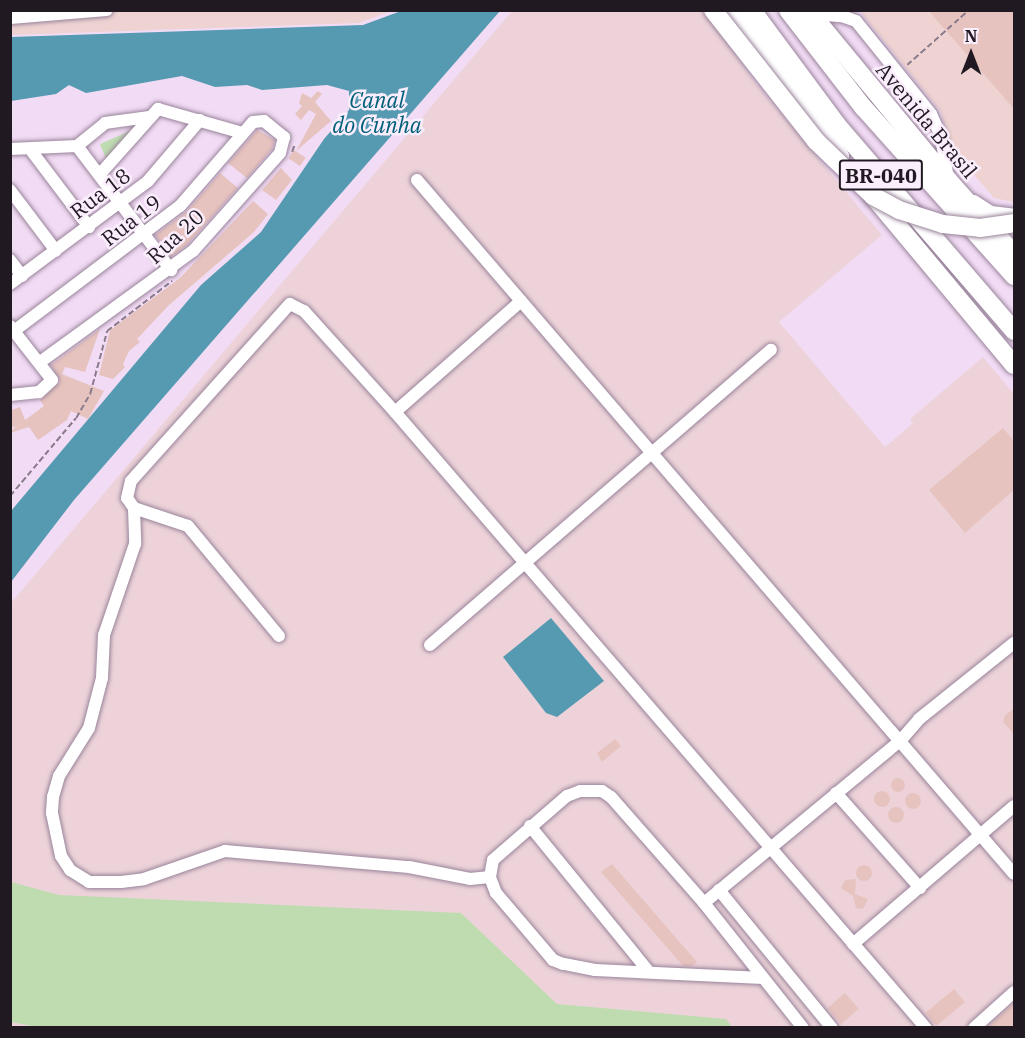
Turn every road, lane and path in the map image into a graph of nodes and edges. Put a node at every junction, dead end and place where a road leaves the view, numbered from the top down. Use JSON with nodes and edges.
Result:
{"nodes":[{"id":1,"x":107,"y":10,"type":"edge"},
{"id":2,"x":713,"y":10,"type":"edge"},
{"id":3,"x":732,"y":10,"type":"edge"},
{"id":4,"x":752,"y":10,"type":"edge"},
{"id":5,"x":788,"y":10,"type":"edge"},
{"id":6,"x":969,"y":10,"type":"edge"},
{"id":7,"x":810,"y":12,"type":"edge"},
{"id":8,"x":851,"y":14,"type":"edge"},
{"id":9,"x":10,"y":18,"type":"edge"},
{"id":10,"x":898,"y":73,"type":"junction"},
{"id":11,"x":148,"y":117,"type":"junction"},
{"id":12,"x":200,"y":120,"type":"junction"},
{"id":13,"x":254,"y":122,"type":"joint"},
{"id":14,"x":242,"y":133,"type":"junction"},
{"id":15,"x":295,"y":136,"type":"dead end"},
{"id":16,"x":77,"y":146,"type":"junction"},
{"id":17,"x":10,"y":149,"type":"edge"},
{"id":18,"x":30,"y":149,"type":"junction"},
{"id":19,"x":290,"y":156,"type":"dead end"},
{"id":20,"x":101,"y":173,"type":"junction"},
{"id":21,"x":417,"y":180,"type":"dead end"},
{"id":22,"x":949,"y":181,"type":"junction"},
{"id":23,"x":10,"y":190,"type":"edge"},
{"id":24,"x":122,"y":202,"type":"junction"},
{"id":25,"x":1014,"y":214,"type":"edge"},
{"id":26,"x":1014,"y":223,"type":"edge"},
{"id":27,"x":88,"y":227,"type":"junction"},
{"id":28,"x":147,"y":234,"type":"junction"},
{"id":29,"x":912,"y":244,"type":"junction"},
{"id":30,"x":56,"y":251,"type":"junction"},
{"id":31,"x":1014,"y":255,"type":"edge"},
{"id":32,"x":10,"y":260,"type":"edge"},
{"id":33,"x":172,"y":274,"type":"junction"},
{"id":34,"x":22,"y":276,"type":"junction"},
{"id":35,"x":1014,"y":276,"type":"edge"},
{"id":36,"x":10,"y":284,"type":"edge"},
{"id":37,"x":521,"y":301,"type":"junction"},
{"id":38,"x":12,"y":328,"type":"edge"},
{"id":39,"x":1014,"y":333,"type":"edge"},
{"id":40,"x":771,"y":351,"type":"dead end"},
{"id":41,"x":39,"y":363,"type":"junction"},
{"id":42,"x":1014,"y":365,"type":"edge"},
{"id":43,"x":10,"y":395,"type":"edge"},
{"id":44,"x":395,"y":412,"type":"junction"},
{"id":45,"x":652,"y":452,"type":"junction"},
{"id":46,"x":10,"y":496,"type":"edge"},
{"id":47,"x":134,"y":508,"type":"junction"},
{"id":48,"x":526,"y":565,"type":"junction"},
{"id":49,"x":279,"y":636,"type":"dead end"},
{"id":50,"x":1014,"y":643,"type":"edge"},
{"id":51,"x":430,"y":645,"type":"dead end"},
{"id":52,"x":901,"y":740,"type":"junction"},
{"id":53,"x":836,"y":793,"type":"junction"},
{"id":54,"x":1014,"y":806,"type":"edge"},
{"id":55,"x":530,"y":826,"type":"junction"},
{"id":56,"x":981,"y":837,"type":"junction"},
{"id":57,"x":769,"y":848,"type":"junction"},
{"id":58,"x":1014,"y":874,"type":"edge"},
{"id":59,"x":490,"y":877,"type":"junction"},
{"id":60,"x":921,"y":888,"type":"junction"},
{"id":61,"x":719,"y":890,"type":"junction"},
{"id":62,"x":704,"y":903,"type":"junction"},
{"id":63,"x":853,"y":944,"type":"junction"},
{"id":64,"x":649,"y":972,"type":"junction"},
{"id":65,"x":763,"y":978,"type":"junction"},
{"id":66,"x":1014,"y":992,"type":"edge"},
{"id":67,"x":803,"y":1028,"type":"edge"},
{"id":68,"x":832,"y":1028,"type":"edge"},
{"id":69,"x":926,"y":1028,"type":"edge"},
{"id":70,"x":974,"y":1028,"type":"edge"}],
"edges":[{"from":1,"to":9,"type":"street"},
{"from":2,"to":26,"type":"highway","bridge":true},
{"from":3,"to":29,"type":"highway"},
{"from":4,"to":39,"type":"highway","number":"BR-040"},
{"from":5,"to":35,"type":"highway","name":"Avenida Brasil","number":"BR-040"},
{"from":6,"to":10,"type":"path"},
{"from":7,"to":8,"type":"street"},
{"from":7,"to":22,"type":"highway","name":"Avenida Brasil"},
{"from":8,"to":10,"type":"street"},
{"from":10,"to":22,"type":"street"},
{"from":11,"to":12,"type":"street"},
{"from":11,"to":16,"type":"street"},
{"from":11,"to":20,"type":"street"},
{"from":12,"to":14,"type":"street"},
{"from":12,"to":24,"type":"street","name":"Rua 18"},
{"from":13,"to":14,"type":"street","name":"Rua 19"},
{"from":13,"to":33,"type":"street","name":"Rua 20"},
{"from":14,"to":28,"type":"street","name":"Rua 19"},
{"from":15,"to":19,"type":"path"},
{"from":16,"to":18,"type":"street"},
{"from":16,"to":20,"type":"street"},
{"from":17,"to":18,"type":"street"},
{"from":18,"to":27,"type":"street"},
{"from":20,"to":24,"type":"street"},
{"from":21,"to":37,"type":"street"},
{"from":22,"to":25,"type":"street"},
{"from":22,"to":31,"type":"highway","name":"Avenida Brasil"},
{"from":23,"to":30,"type":"street"},
{"from":24,"to":27,"type":"street","name":"Rua 18"},
{"from":24,"to":28,"type":"street"},
{"from":27,"to":30,"type":"street","name":"Rua 18"},
{"from":28,"to":33,"type":"street"},
{"from":28,"to":38,"type":"street","name":"Rua 19"},
{"from":29,"to":39,"type":"highway"},
{"from":29,"to":42,"type":"highway"},
{"from":30,"to":34,"type":"street","name":"Rua 18"},
{"from":32,"to":34,"type":"street"},
{"from":33,"to":41,"type":"street","name":"Rua 20"},
{"from":33,"to":46,"type":"path"},
{"from":34,"to":36,"type":"street","name":"Rua 18"},
{"from":37,"to":44,"type":"street"},
{"from":37,"to":45,"type":"street"},
{"from":38,"to":41,"type":"street"},
{"from":40,"to":45,"type":"street"},
{"from":41,"to":43,"type":"street"},
{"from":44,"to":47,"type":"street"},
{"from":44,"to":48,"type":"street"},
{"from":45,"to":48,"type":"street"},
{"from":45,"to":52,"type":"street"},
{"from":47,"to":49,"type":"street"},
{"from":47,"to":59,"type":"street"},
{"from":48,"to":51,"type":"street"},
{"from":48,"to":57,"type":"street"},
{"from":50,"to":52,"type":"street"},
{"from":52,"to":53,"type":"street"},
{"from":52,"to":56,"type":"street"},
{"from":53,"to":57,"type":"street"},
{"from":53,"to":60,"type":"street"},
{"from":54,"to":56,"type":"street"},
{"from":55,"to":59,"type":"street"},
{"from":55,"to":62,"type":"street"},
{"from":55,"to":64,"type":"street"},
{"from":56,"to":58,"type":"street"},
{"from":56,"to":60,"type":"street"},
{"from":57,"to":61,"type":"street"},
{"from":57,"to":63,"type":"street"},
{"from":59,"to":64,"type":"street"},
{"from":60,"to":63,"type":"street"},
{"from":61,"to":62,"type":"street"},
{"from":61,"to":68,"type":"street"},
{"from":62,"to":65,"type":"street"},
{"from":63,"to":69,"type":"street"},
{"from":64,"to":65,"type":"street"},
{"from":65,"to":67,"type":"street"},
{"from":66,"to":70,"type":"street"}]}
